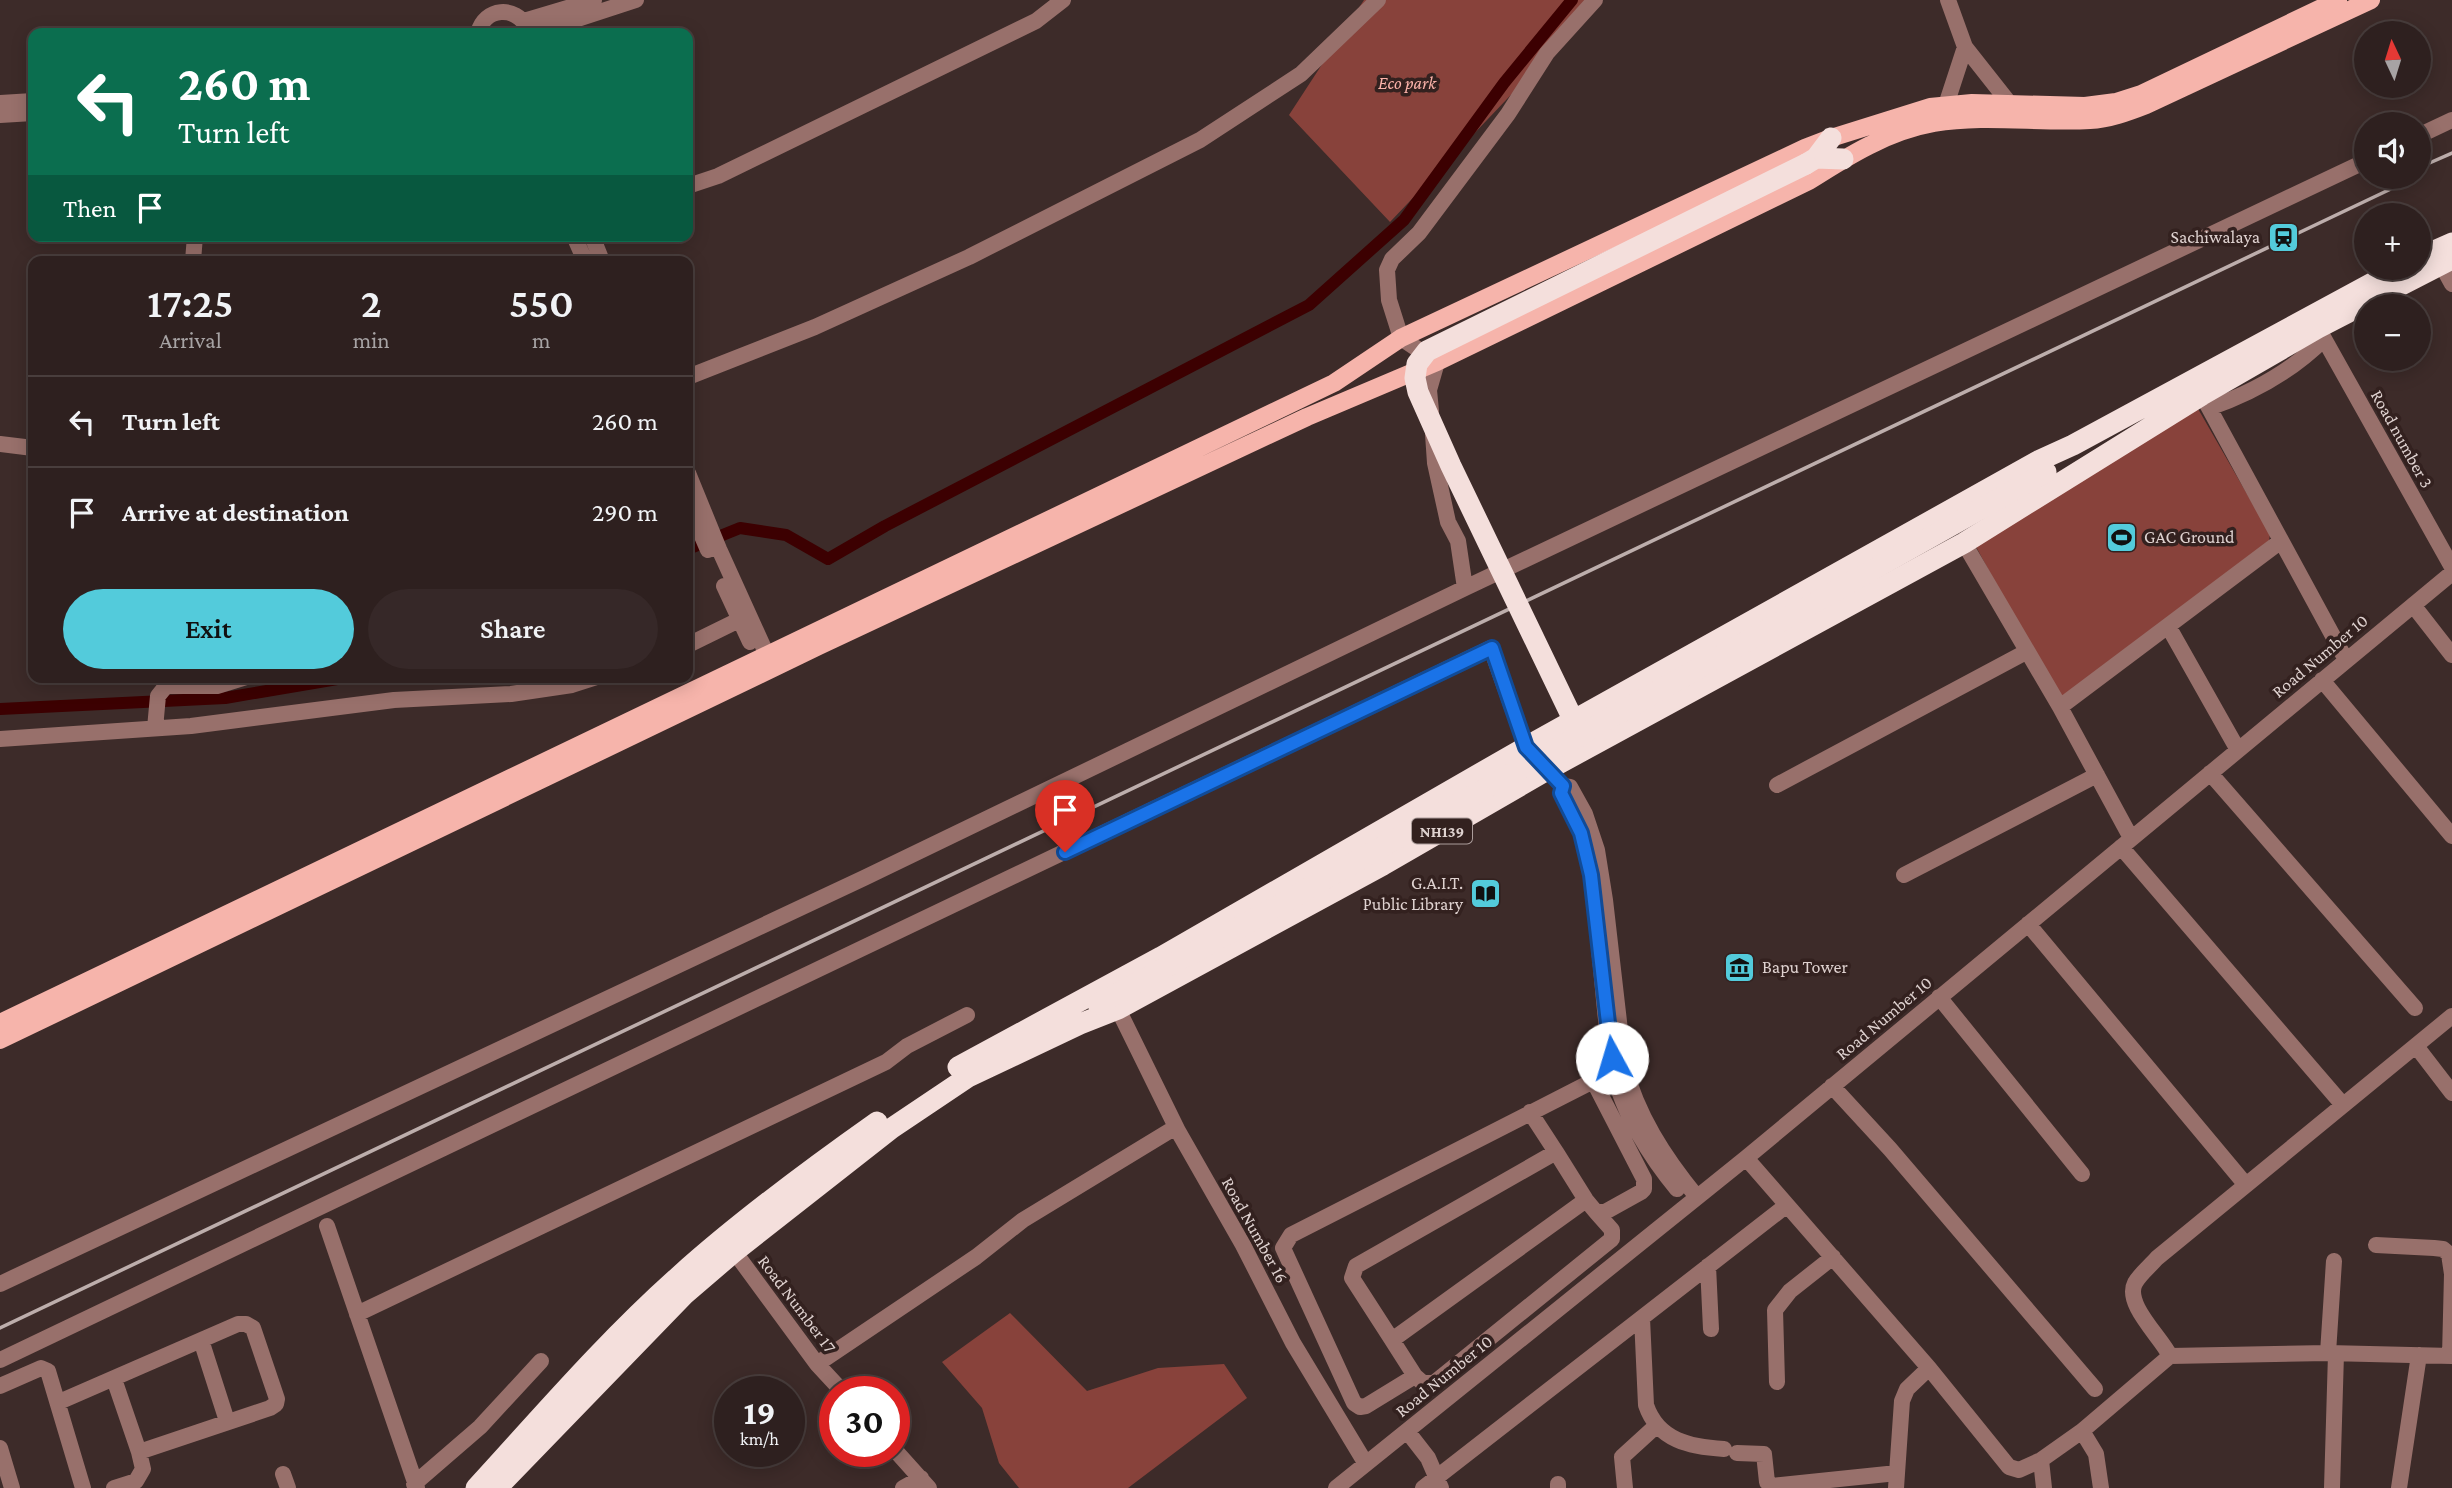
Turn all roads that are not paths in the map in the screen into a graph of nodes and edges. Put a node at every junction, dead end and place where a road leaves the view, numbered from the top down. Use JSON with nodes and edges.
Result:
{"nodes":[{"id":1,"x":594,"y":0,"type":"edge"},
{"id":2,"x":636,"y":0,"type":"edge"},
{"id":3,"x":1063,"y":0,"type":"edge"},
{"id":4,"x":1378,"y":0,"type":"edge"},
{"id":5,"x":1595,"y":0,"type":"edge"},
{"id":6,"x":1948,"y":0,"type":"edge"},
{"id":7,"x":2338,"y":0,"type":"edge"},
{"id":8,"x":2371,"y":0,"type":"edge"},
{"id":9,"x":526,"y":27,"type":"edge"},
{"id":10,"x":480,"y":28,"type":"edge"},
{"id":11,"x":551,"y":28,"type":"edge"},
{"id":12,"x":1965,"y":47,"type":"junction"},
{"id":13,"x":28,"y":101,"type":"edge"},
{"id":14,"x":0,"y":103,"type":"edge"},
{"id":15,"x":2010,"y":104,"type":"junction"},
{"id":16,"x":1947,"y":106,"type":"junction"},
{"id":17,"x":28,"y":113,"type":"edge"},
{"id":18,"x":0,"y":114,"type":"edge"},
{"id":19,"x":2452,"y":120,"type":"edge"},
{"id":20,"x":2431,"y":130,"type":"edge"},
{"id":21,"x":1831,"y":138,"type":"junction"},
{"id":22,"x":1843,"y":159,"type":"junction"},
{"id":23,"x":1811,"y":161,"type":"junction"},
{"id":24,"x":2354,"y":167,"type":"edge"},
{"id":25,"x":693,"y":184,"type":"edge"},
{"id":26,"x":2452,"y":243,"type":"edge"},
{"id":27,"x":2431,"y":252,"type":"edge"},
{"id":28,"x":2446,"y":261,"type":"edge"},
{"id":29,"x":2378,"y":280,"type":"edge"},
{"id":30,"x":2452,"y":284,"type":"edge"},
{"id":31,"x":2321,"y":334,"type":"junction"},
{"id":32,"x":1401,"y":338,"type":"junction"},
{"id":33,"x":1437,"y":362,"type":"junction"},
{"id":34,"x":693,"y":375,"type":"edge"},
{"id":35,"x":2205,"y":401,"type":"junction"},
{"id":36,"x":0,"y":444,"type":"edge"},
{"id":37,"x":2073,"y":445,"type":"junction"},
{"id":38,"x":28,"y":447,"type":"edge"},
{"id":39,"x":2085,"y":466,"type":"junction"},
{"id":40,"x":2051,"y":470,"type":"junction"},
{"id":41,"x":695,"y":517,"type":"edge"},
{"id":42,"x":2281,"y":541,"type":"junction"},
{"id":43,"x":1964,"y":543,"type":"junction"},
{"id":44,"x":714,"y":551,"type":"junction"},
{"id":45,"x":2452,"y":570,"type":"edge"},
{"id":46,"x":1465,"y":588,"type":"junction"},
{"id":47,"x":2413,"y":605,"type":"junction"},
{"id":48,"x":739,"y":620,"type":"junction"},
{"id":49,"x":2168,"y":626,"type":"junction"},
{"id":50,"x":693,"y":643,"type":"edge"},
{"id":51,"x":2026,"y":652,"type":"junction"},
{"id":52,"x":2452,"y":655,"type":"edge"},
{"id":53,"x":2346,"y":660,"type":"junction"},
{"id":54,"x":765,"y":663,"type":"junction"},
{"id":55,"x":2322,"y":680,"type":"junction"},
{"id":56,"x":227,"y":683,"type":"edge"},
{"id":57,"x":577,"y":683,"type":"edge"},
{"id":58,"x":1616,"y":696,"type":"junction"},
{"id":59,"x":2060,"y":707,"type":"junction"},
{"id":60,"x":1631,"y":724,"type":"junction"},
{"id":61,"x":155,"y":728,"type":"junction"},
{"id":62,"x":1581,"y":736,"type":"junction"},
{"id":63,"x":0,"y":739,"type":"edge"},
{"id":64,"x":1526,"y":747,"type":"junction"},
{"id":65,"x":2238,"y":750,"type":"junction"},
{"id":66,"x":2210,"y":773,"type":"junction"},
{"id":67,"x":2097,"y":775,"type":"junction"},
{"id":68,"x":1556,"y":778,"type":"junction"},
{"id":69,"x":1777,"y":785,"type":"dead end"},
{"id":70,"x":2452,"y":836,"type":"edge"},
{"id":71,"x":2126,"y":842,"type":"junction"},
{"id":72,"x":1904,"y":875,"type":"dead end"},
{"id":73,"x":2028,"y":924,"type":"junction"},
{"id":74,"x":1939,"y":997,"type":"junction"},
{"id":75,"x":2415,"y":1008,"type":"dead end"},
{"id":76,"x":1091,"y":1010,"type":"junction"},
{"id":77,"x":967,"y":1015,"type":"dead end"},
{"id":78,"x":2452,"y":1016,"type":"edge"},
{"id":79,"x":0,"y":1023,"type":"edge"},
{"id":80,"x":0,"y":1040,"type":"edge"},
{"id":81,"x":2416,"y":1046,"type":"junction"},
{"id":82,"x":1832,"y":1086,"type":"junction"},
{"id":83,"x":2452,"y":1093,"type":"edge"},
{"id":84,"x":2343,"y":1105,"type":"junction"},
{"id":85,"x":1530,"y":1112,"type":"junction"},
{"id":86,"x":1175,"y":1127,"type":"junction"},
{"id":87,"x":1556,"y":1152,"type":"junction"},
{"id":88,"x":1746,"y":1157,"type":"junction"},
{"id":89,"x":1663,"y":1164,"type":"junction"},
{"id":90,"x":2082,"y":1174,"type":"dead end"},
{"id":91,"x":1644,"y":1179,"type":"junction"},
{"id":92,"x":2246,"y":1185,"type":"junction"},
{"id":93,"x":1693,"y":1200,"type":"junction"},
{"id":94,"x":1787,"y":1205,"type":"junction"},
{"id":95,"x":1591,"y":1206,"type":"junction"},
{"id":96,"x":327,"y":1226,"type":"dead end"},
{"id":97,"x":729,"y":1244,"type":"junction"},
{"id":98,"x":2376,"y":1245,"type":"dead end"},
{"id":99,"x":1833,"y":1257,"type":"junction"},
{"id":100,"x":2334,"y":1261,"type":"dead end"},
{"id":101,"x":1708,"y":1266,"type":"junction"},
{"id":102,"x":0,"y":1284,"type":"edge"},
{"id":103,"x":357,"y":1314,"type":"junction"},
{"id":104,"x":1642,"y":1318,"type":"junction"},
{"id":105,"x":1711,"y":1329,"type":"dead end"},
{"id":106,"x":201,"y":1340,"type":"junction"},
{"id":107,"x":1392,"y":1340,"type":"junction"},
{"id":108,"x":2332,"y":1353,"type":"junction"},
{"id":109,"x":2420,"y":1355,"type":"junction"},
{"id":110,"x":2170,"y":1356,"type":"junction"},
{"id":111,"x":2451,"y":1356,"type":"edge"},
{"id":112,"x":0,"y":1360,"type":"edge"},
{"id":113,"x":541,"y":1361,"type":"dead end"},
{"id":114,"x":817,"y":1364,"type":"junction"},
{"id":115,"x":1929,"y":1368,"type":"junction"},
{"id":116,"x":828,"y":1376,"type":"edge"},
{"id":117,"x":1415,"y":1376,"type":"junction"},
{"id":118,"x":114,"y":1379,"type":"junction"},
{"id":119,"x":1777,"y":1382,"type":"dead end"},
{"id":120,"x":0,"y":1386,"type":"edge"},
{"id":121,"x":2095,"y":1390,"type":"dead end"},
{"id":122,"x":59,"y":1402,"type":"junction"},
{"id":123,"x":227,"y":1421,"type":"junction"},
{"id":124,"x":1656,"y":1426,"type":"junction"},
{"id":125,"x":1407,"y":1431,"type":"junction"},
{"id":126,"x":2082,"y":1431,"type":"junction"},
{"id":127,"x":0,"y":1448,"type":"edge"},
{"id":128,"x":139,"y":1452,"type":"junction"},
{"id":129,"x":2041,"y":1460,"type":"junction"},
{"id":130,"x":1366,"y":1464,"type":"junction"},
{"id":131,"x":910,"y":1467,"type":"edge"},
{"id":132,"x":1896,"y":1481,"type":"edge"},
{"id":133,"x":1439,"y":1482,"type":"edge"},
{"id":134,"x":925,"y":1483,"type":"edge"},
{"id":135,"x":1831,"y":1484,"type":"edge"},
{"id":136,"x":415,"y":1486,"type":"edge"},
{"id":137,"x":1786,"y":1487,"type":"edge"},
{"id":138,"x":12,"y":1488,"type":"edge"},
{"id":139,"x":83,"y":1488,"type":"edge"},
{"id":140,"x":114,"y":1488,"type":"edge"},
{"id":141,"x":476,"y":1488,"type":"edge"},
{"id":142,"x":497,"y":1488,"type":"edge"},
{"id":143,"x":903,"y":1488,"type":"edge"},
{"id":144,"x":1336,"y":1488,"type":"edge"},
{"id":145,"x":1423,"y":1488,"type":"edge"},
{"id":146,"x":1625,"y":1488,"type":"edge"},
{"id":147,"x":2044,"y":1488,"type":"edge"},
{"id":148,"x":2101,"y":1488,"type":"edge"},
{"id":149,"x":2332,"y":1488,"type":"edge"},
{"id":150,"x":2399,"y":1488,"type":"edge"}],
"edges":[{"from":1,"to":9,"type":"street"},
{"from":2,"to":11,"type":"street"},
{"from":3,"to":25,"type":"street"},
{"from":4,"to":34,"type":"street"},
{"from":5,"to":32,"type":"street"},
{"from":6,"to":12,"type":"street"},
{"from":7,"to":15,"type":"main road"},
{"from":8,"to":22,"type":"main road"},
{"from":9,"to":10,"type":"street"},
{"from":12,"to":15,"type":"street"},
{"from":12,"to":16,"type":"street"},
{"from":13,"to":14,"type":"street"},
{"from":15,"to":16,"type":"main road"},
{"from":16,"to":21,"type":"main road"},
{"from":17,"to":18,"type":"street"},
{"from":19,"to":20,"type":"street"},
{"from":21,"to":23,"type":"highway"},
{"from":21,"to":32,"type":"main road"},
{"from":22,"to":23,"type":"highway"},
{"from":22,"to":33,"type":"main road"},
{"from":23,"to":62,"type":"highway","bridge":true},
{"from":24,"to":46,"type":"street"},
{"from":26,"to":27,"type":"highway"},
{"from":28,"to":30,"type":"street"},
{"from":28,"to":31,"type":"highway","number":"NH139"},
{"from":29,"to":37,"type":"highway","number":"NH139"},
{"from":31,"to":35,"type":"highway","number":"NH139"},
{"from":31,"to":45,"type":"street","name":"Road number 3"},
{"from":32,"to":33,"type":"street"},
{"from":32,"to":54,"type":"main road"},
{"from":33,"to":46,"type":"street"},
{"from":33,"to":54,"type":"main road"},
{"from":35,"to":39,"type":"highway","number":"NH139"},
{"from":35,"to":42,"type":"street"},
{"from":36,"to":38,"type":"street"},
{"from":37,"to":40,"type":"highway"},
{"from":37,"to":58,"type":"highway","number":"NH139"},
{"from":39,"to":40,"type":"highway"},
{"from":39,"to":43,"type":"highway","number":"NH139"},
{"from":40,"to":62,"type":"highway","bridge":true},
{"from":41,"to":44,"type":"street"},
{"from":42,"to":49,"type":"street"},
{"from":42,"to":53,"type":"street"},
{"from":43,"to":51,"type":"street"},
{"from":43,"to":60,"type":"highway","number":"NH139"},
{"from":44,"to":48,"type":"street"},
{"from":44,"to":54,"type":"street"},
{"from":45,"to":47,"type":"street","name":"Road Number 10"},
{"from":46,"to":102,"type":"street"},
{"from":47,"to":52,"type":"street"},
{"from":47,"to":53,"type":"street","name":"Road Number 10"},
{"from":48,"to":50,"type":"street"},
{"from":48,"to":54,"type":"street"},
{"from":49,"to":59,"type":"street"},
{"from":49,"to":65,"type":"street"},
{"from":51,"to":59,"type":"street"},
{"from":51,"to":69,"type":"street"},
{"from":53,"to":55,"type":"street","name":"Road Number 10"},
{"from":54,"to":79,"type":"main road"},
{"from":54,"to":80,"type":"main road"},
{"from":55,"to":65,"type":"street","name":"Road Number 10"},
{"from":55,"to":70,"type":"street"},
{"from":56,"to":61,"type":"street"},
{"from":57,"to":61,"type":"street"},
{"from":58,"to":60,"type":"highway"},
{"from":58,"to":64,"type":"highway","number":"NH139"},
{"from":59,"to":67,"type":"street"},
{"from":60,"to":68,"type":"highway","number":"NH139"},
{"from":61,"to":63,"type":"street"},
{"from":62,"to":76,"type":"highway","bridge":true},
{"from":64,"to":68,"type":"street"},
{"from":64,"to":76,"type":"highway","number":"NH139"},
{"from":64,"to":112,"type":"street"},
{"from":65,"to":66,"type":"street","name":"Road Number 10"},
{"from":66,"to":71,"type":"street","name":"Road Number 10"},
{"from":66,"to":75,"type":"street"},
{"from":67,"to":71,"type":"street"},
{"from":67,"to":72,"type":"street"},
{"from":68,"to":76,"type":"highway","number":"NH139"},
{"from":68,"to":89,"type":"street"},
{"from":71,"to":73,"type":"street","name":"Road Number 10"},
{"from":71,"to":84,"type":"street"},
{"from":73,"to":74,"type":"street","name":"Road Number 10"},
{"from":73,"to":92,"type":"street"},
{"from":74,"to":82,"type":"street","name":"Road Number 10"},
{"from":74,"to":90,"type":"street"},
{"from":76,"to":86,"type":"street","name":"Road Number 16"},
{"from":76,"to":97,"type":"highway","number":"NH139"},
{"from":77,"to":103,"type":"street"},
{"from":78,"to":81,"type":"street"},
{"from":81,"to":83,"type":"street"},
{"from":81,"to":84,"type":"street"},
{"from":82,"to":88,"type":"street","name":"Road Number 10"},
{"from":82,"to":121,"type":"street"},
{"from":84,"to":92,"type":"street"},
{"from":85,"to":87,"type":"street"},
{"from":85,"to":91,"type":"street"},
{"from":85,"to":117,"type":"street"},
{"from":86,"to":114,"type":"street"},
{"from":86,"to":130,"type":"street","name":"Road Number 16"},
{"from":87,"to":95,"type":"street"},
{"from":87,"to":107,"type":"street"},
{"from":88,"to":93,"type":"street","name":"Road Number 10"},
{"from":88,"to":94,"type":"street"},
{"from":89,"to":91,"type":"street"},
{"from":89,"to":93,"type":"street"},
{"from":91,"to":95,"type":"street"},
{"from":92,"to":110,"type":"street"},
{"from":93,"to":125,"type":"street","name":"Road Number 10"},
{"from":94,"to":99,"type":"street"},
{"from":94,"to":101,"type":"street"},
{"from":95,"to":107,"type":"street"},
{"from":95,"to":117,"type":"street"},
{"from":96,"to":103,"type":"street"},
{"from":97,"to":114,"type":"street","name":"Road Number 17"},
{"from":97,"to":141,"type":"highway","number":"NH139"},
{"from":97,"to":142,"type":"highway","number":"NH139"},
{"from":98,"to":111,"type":"street"},
{"from":99,"to":115,"type":"street"},
{"from":99,"to":119,"type":"street"},
{"from":100,"to":108,"type":"street"},
{"from":101,"to":104,"type":"street"},
{"from":101,"to":105,"type":"street"},
{"from":103,"to":136,"type":"street"},
{"from":104,"to":124,"type":"street"},
{"from":104,"to":133,"type":"street"},
{"from":106,"to":118,"type":"street"},
{"from":106,"to":123,"type":"street"},
{"from":106,"to":123,"type":"street"},
{"from":107,"to":117,"type":"street"},
{"from":108,"to":109,"type":"street"},
{"from":108,"to":110,"type":"street"},
{"from":108,"to":149,"type":"street"},
{"from":109,"to":111,"type":"street"},
{"from":109,"to":150,"type":"street"},
{"from":110,"to":126,"type":"street"},
{"from":113,"to":136,"type":"street"},
{"from":114,"to":116,"type":"street","name":"Road Number 17"},
{"from":115,"to":129,"type":"street"},
{"from":115,"to":132,"type":"street"},
{"from":118,"to":122,"type":"street"},
{"from":118,"to":128,"type":"street"},
{"from":120,"to":122,"type":"street"},
{"from":122,"to":139,"type":"street"},
{"from":123,"to":128,"type":"street"},
{"from":124,"to":137,"type":"street"},
{"from":124,"to":146,"type":"street"},
{"from":125,"to":130,"type":"street","name":"Road Number 10"},
{"from":125,"to":133,"type":"street"},
{"from":126,"to":129,"type":"street"},
{"from":126,"to":148,"type":"street"},
{"from":127,"to":138,"type":"street"},
{"from":128,"to":140,"type":"street"},
{"from":129,"to":147,"type":"street"},
{"from":130,"to":144,"type":"street","name":"Road Number 10"},
{"from":131,"to":134,"type":"street"},
{"from":132,"to":135,"type":"street"},
{"from":133,"to":145,"type":"street"},
{"from":134,"to":143,"type":"street"},
{"from":135,"to":137,"type":"street"}]}
